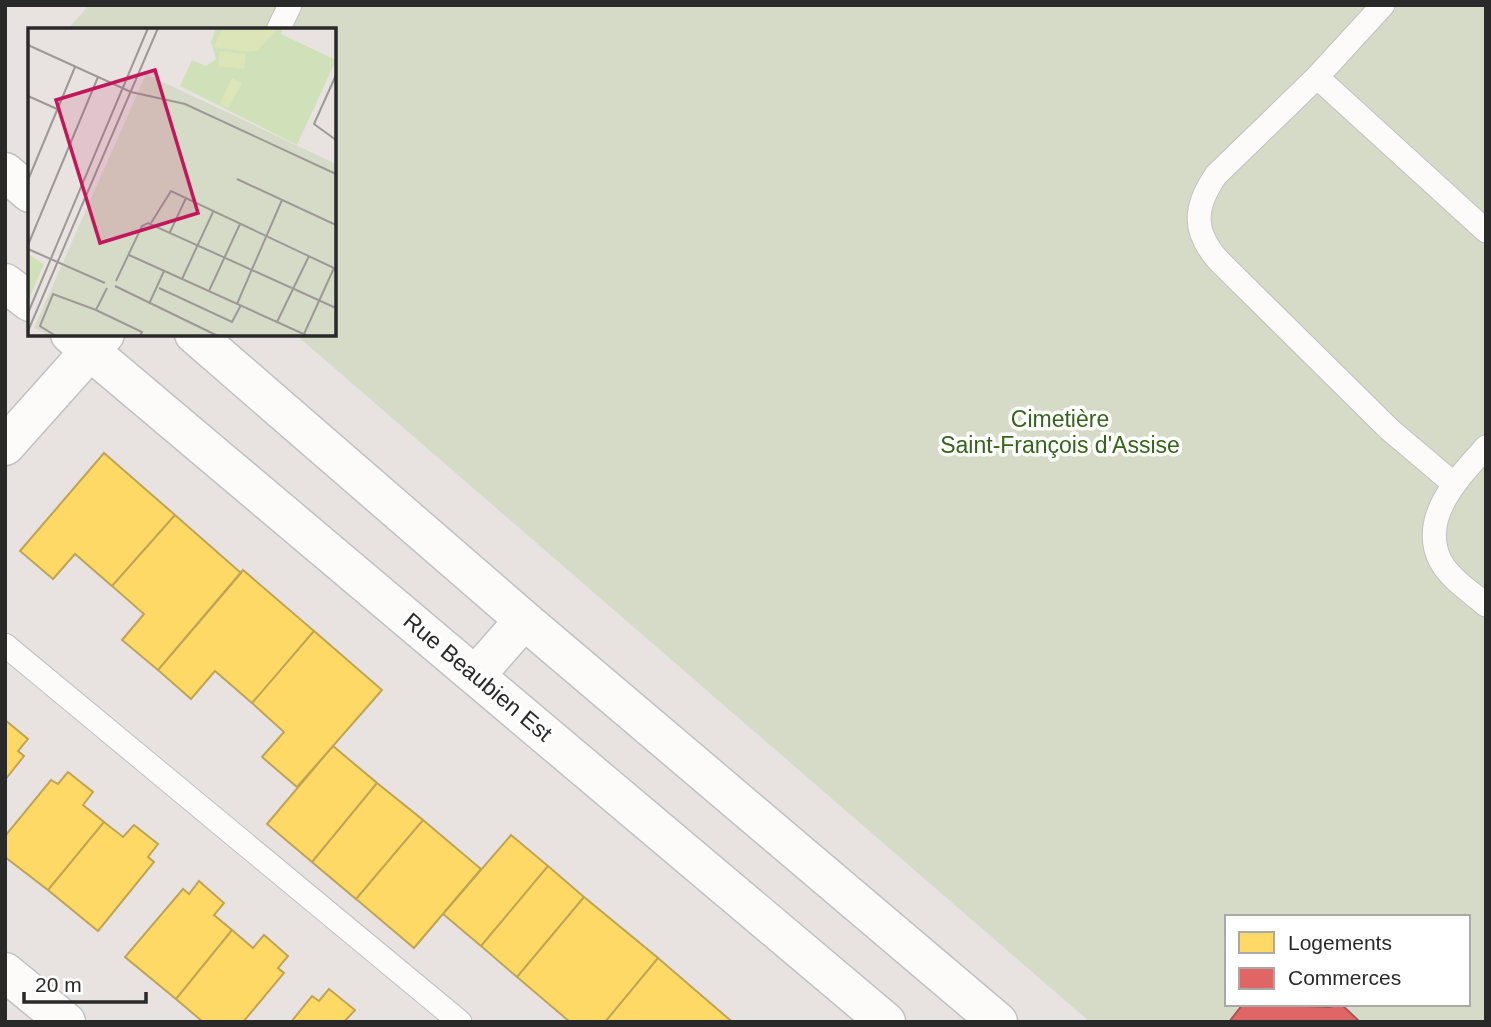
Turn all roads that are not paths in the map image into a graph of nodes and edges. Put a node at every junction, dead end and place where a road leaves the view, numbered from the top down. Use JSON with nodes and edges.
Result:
{"nodes":[{"id":1,"x":290,"y":5,"type":"edge"},
{"id":2,"x":1383,"y":5,"type":"edge"},
{"id":3,"x":279,"y":28,"type":"edge"},
{"id":4,"x":1317,"y":78,"type":"junction"},
{"id":5,"x":5,"y":172,"type":"edge"},
{"id":6,"x":28,"y":191,"type":"edge"},
{"id":7,"x":1486,"y":231,"type":"edge"},
{"id":8,"x":5,"y":283,"type":"edge"},
{"id":9,"x":28,"y":300,"type":"edge"},
{"id":10,"x":196,"y":336,"type":"edge"},
{"id":11,"x":89,"y":340,"type":"edge"},
{"id":12,"x":5,"y":446,"type":"edge"},
{"id":13,"x":1486,"y":447,"type":"edge"},
{"id":14,"x":1454,"y":484,"type":"junction"},
{"id":15,"x":1486,"y":606,"type":"edge"},
{"id":16,"x":524,"y":620,"type":"junction"},
{"id":17,"x":5,"y":645,"type":"edge"},
{"id":18,"x":476,"y":675,"type":"junction"},
{"id":19,"x":5,"y":972,"type":"edge"},
{"id":20,"x":66,"y":1022,"type":"edge"},
{"id":21,"x":460,"y":1022,"type":"edge"},
{"id":22,"x":886,"y":1022,"type":"edge"},
{"id":23,"x":998,"y":1022,"type":"edge"}],
"edges":[{"from":1,"to":3,"type":"lane"},
{"from":2,"to":4,"type":"lane"},
{"from":4,"to":7,"type":"lane"},
{"from":4,"to":14,"type":"lane"},
{"from":5,"to":6,"type":"street"},
{"from":8,"to":9,"type":"street"},
{"from":10,"to":16,"type":"street"},
{"from":11,"to":12,"type":"street"},
{"from":11,"to":18,"type":"street","name":"Rue Beaubien Est"},
{"from":13,"to":14,"type":"lane"},
{"from":14,"to":15,"type":"lane"},
{"from":16,"to":18,"type":"street"},
{"from":16,"to":23,"type":"street"},
{"from":17,"to":21,"type":"lane"},
{"from":18,"to":22,"type":"street","name":"Rue Beaubien Est"},
{"from":19,"to":20,"type":"street"}]}
